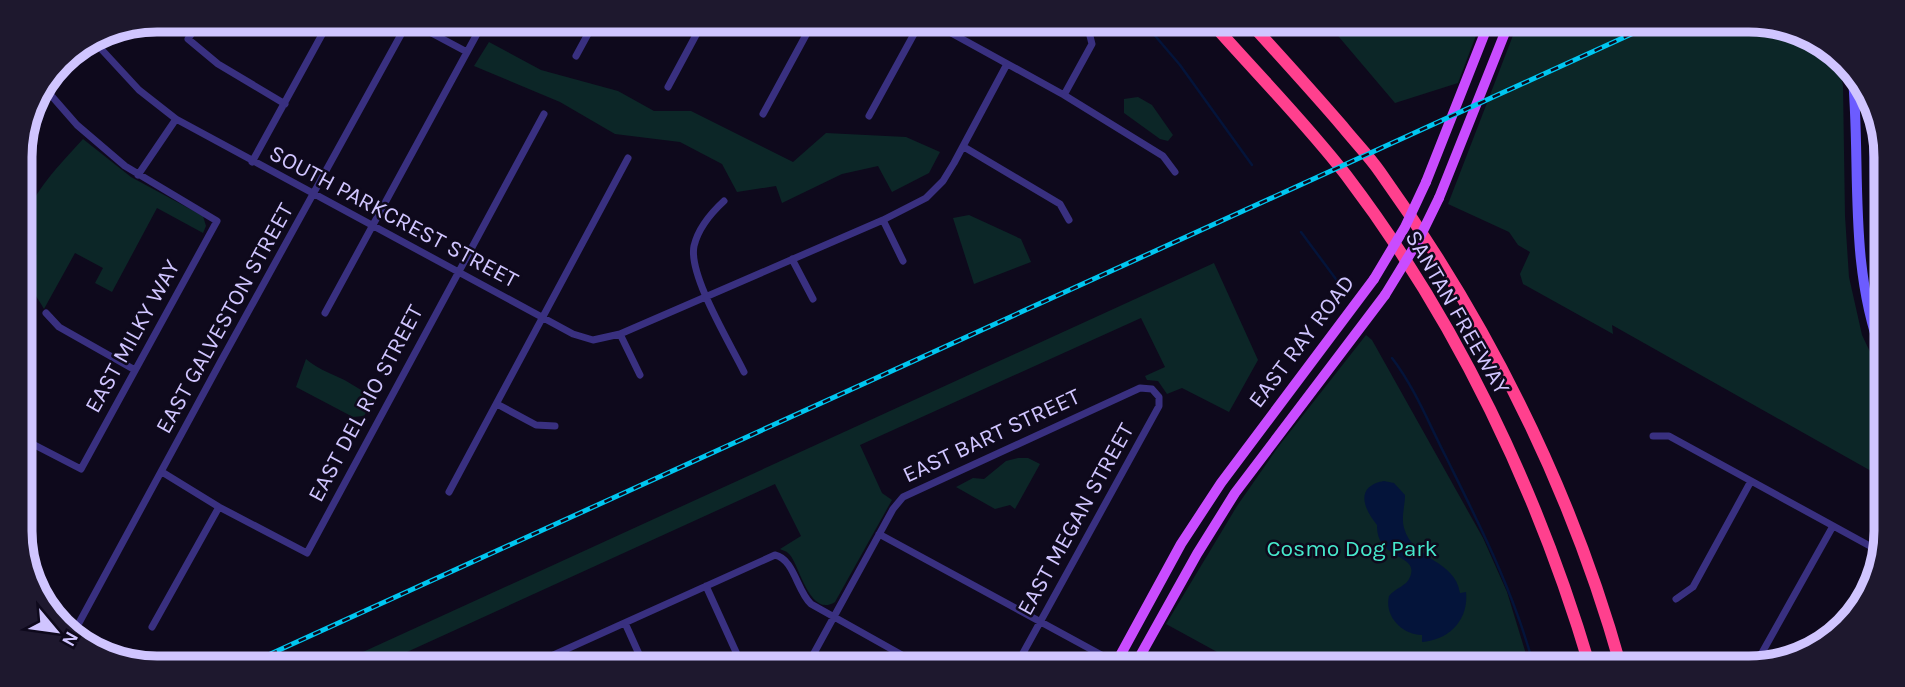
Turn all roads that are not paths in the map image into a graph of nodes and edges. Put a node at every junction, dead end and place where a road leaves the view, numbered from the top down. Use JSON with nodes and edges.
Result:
{"nodes":[{"id":1,"x":193,"y":32,"type":"edge"},
{"id":2,"x":324,"y":32,"type":"edge"},
{"id":3,"x":403,"y":32,"type":"edge"},
{"id":4,"x":430,"y":32,"type":"edge"},
{"id":5,"x":478,"y":32,"type":"edge"},
{"id":6,"x":588,"y":32,"type":"edge"},
{"id":7,"x":698,"y":32,"type":"edge"},
{"id":8,"x":808,"y":32,"type":"edge"},
{"id":9,"x":915,"y":32,"type":"edge"},
{"id":10,"x":949,"y":32,"type":"edge"},
{"id":11,"x":1087,"y":32,"type":"edge"},
{"id":12,"x":1220,"y":32,"type":"edge"},
{"id":13,"x":1258,"y":32,"type":"edge"},
{"id":14,"x":1485,"y":32,"type":"edge"},
{"id":15,"x":1505,"y":32,"type":"edge"},
{"id":16,"x":98,"y":46,"type":"edge"},
{"id":17,"x":467,"y":52,"type":"junction"},
{"id":18,"x":576,"y":56,"type":"dead end"},
{"id":19,"x":1007,"y":64,"type":"junction"},
{"id":20,"x":668,"y":87,"type":"dead end"},
{"id":21,"x":1854,"y":89,"type":"edge"},
{"id":22,"x":50,"y":93,"type":"joint"},
{"id":23,"x":1064,"y":95,"type":"junction"},
{"id":24,"x":46,"y":97,"type":"edge"},
{"id":25,"x":285,"y":104,"type":"junction"},
{"id":26,"x":544,"y":114,"type":"dead end"},
{"id":27,"x":763,"y":114,"type":"dead end"},
{"id":28,"x":869,"y":116,"type":"dead end"},
{"id":29,"x":176,"y":119,"type":"junction"},
{"id":30,"x":964,"y":147,"type":"junction"},
{"id":31,"x":628,"y":158,"type":"dead end"},
{"id":32,"x":252,"y":162,"type":"junction"},
{"id":33,"x":1175,"y":172,"type":"dead end"},
{"id":34,"x":138,"y":175,"type":"junction"},
{"id":35,"x":314,"y":195,"type":"junction"},
{"id":36,"x":724,"y":201,"type":"dead end"},
{"id":37,"x":883,"y":220,"type":"junction"},
{"id":38,"x":1069,"y":220,"type":"dead end"},
{"id":39,"x":373,"y":226,"type":"junction"},
{"id":40,"x":792,"y":259,"type":"junction"},
{"id":41,"x":904,"y":261,"type":"dead end"},
{"id":42,"x":457,"y":271,"type":"junction"},
{"id":43,"x":706,"y":296,"type":"junction"},
{"id":44,"x":813,"y":299,"type":"dead end"},
{"id":45,"x":46,"y":313,"type":"dead end"},
{"id":46,"x":325,"y":313,"type":"dead end"},
{"id":47,"x":544,"y":317,"type":"junction"},
{"id":48,"x":1874,"y":328,"type":"edge"},
{"id":49,"x":620,"y":334,"type":"junction"},
{"id":50,"x":135,"y":370,"type":"junction"},
{"id":51,"x":744,"y":372,"type":"dead end"},
{"id":52,"x":640,"y":375,"type":"dead end"},
{"id":53,"x":1156,"y":392,"type":"joint"},
{"id":54,"x":497,"y":404,"type":"junction"},
{"id":55,"x":555,"y":426,"type":"dead end"},
{"id":56,"x":1653,"y":436,"type":"dead end"},
{"id":57,"x":32,"y":444,"type":"edge"},
{"id":58,"x":162,"y":472,"type":"junction"},
{"id":59,"x":1751,"y":481,"type":"junction"},
{"id":60,"x":449,"y":492,"type":"dead end"},
{"id":61,"x":219,"y":507,"type":"junction"},
{"id":62,"x":1833,"y":526,"type":"junction"},
{"id":63,"x":879,"y":534,"type":"junction"},
{"id":64,"x":1872,"y":547,"type":"edge"},
{"id":65,"x":706,"y":586,"type":"junction"},
{"id":66,"x":1676,"y":599,"type":"dead end"},
{"id":67,"x":91,"y":602,"type":"edge"},
{"id":68,"x":833,"y":618,"type":"junction"},
{"id":69,"x":625,"y":623,"type":"junction"},
{"id":70,"x":1040,"y":623,"type":"junction"},
{"id":71,"x":152,"y":627,"type":"dead end"},
{"id":72,"x":1761,"y":654,"type":"edge"},
{"id":73,"x":1022,"y":655,"type":"edge"},
{"id":74,"x":1101,"y":655,"type":"edge"},
{"id":75,"x":1122,"y":655,"type":"edge"},
{"id":76,"x":1140,"y":655,"type":"edge"},
{"id":77,"x":1587,"y":655,"type":"edge"},
{"id":78,"x":1618,"y":655,"type":"edge"},
{"id":79,"x":552,"y":656,"type":"edge"},
{"id":80,"x":640,"y":656,"type":"edge"},
{"id":81,"x":738,"y":656,"type":"edge"},
{"id":82,"x":812,"y":656,"type":"edge"},
{"id":83,"x":902,"y":656,"type":"edge"}],
"edges":[{"from":1,"to":25,"type":"street"},
{"from":2,"to":25,"type":"street"},
{"from":3,"to":35,"type":"street","name":"EAST GALVESTON STREET"},
{"from":4,"to":17,"type":"street"},
{"from":5,"to":17,"type":"street"},
{"from":6,"to":18,"type":"street"},
{"from":7,"to":20,"type":"street"},
{"from":8,"to":27,"type":"street"},
{"from":9,"to":28,"type":"street"},
{"from":10,"to":19,"type":"street"},
{"from":11,"to":23,"type":"street"},
{"from":12,"to":77,"type":"highway","name":"SANTAN FREEWAY"},
{"from":13,"to":78,"type":"highway","name":"SANTAN FREEWAY"},
{"from":14,"to":75,"type":"main road","name":"EAST RAY ROAD","bridge":true},
{"from":15,"to":76,"type":"main road","name":"EAST RAY ROAD","bridge":true},
{"from":16,"to":29,"type":"street","name":"SOUTH PARKCREST STREET"},
{"from":17,"to":39,"type":"street"},
{"from":19,"to":23,"type":"street"},
{"from":19,"to":30,"type":"street","name":"SOUTH PARKCREST STREET"},
{"from":21,"to":48,"type":"main road"},
{"from":22,"to":24,"type":"street"},
{"from":22,"to":34,"type":"street"},
{"from":23,"to":33,"type":"street"},
{"from":25,"to":32,"type":"street"},
{"from":26,"to":42,"type":"street","name":"EAST DEL RIO STREET"},
{"from":29,"to":32,"type":"street","name":"SOUTH PARKCREST STREET"},
{"from":29,"to":34,"type":"street"},
{"from":30,"to":37,"type":"street","name":"SOUTH PARKCREST STREET"},
{"from":30,"to":38,"type":"street"},
{"from":31,"to":47,"type":"street"},
{"from":32,"to":35,"type":"street","name":"SOUTH PARKCREST STREET"},
{"from":34,"to":50,"type":"street","name":"EAST MILKY WAY"},
{"from":35,"to":39,"type":"street","name":"SOUTH PARKCREST STREET"},
{"from":35,"to":58,"type":"street","name":"EAST GALVESTON STREET"},
{"from":36,"to":43,"type":"street"},
{"from":37,"to":40,"type":"street","name":"SOUTH PARKCREST STREET"},
{"from":37,"to":41,"type":"street"},
{"from":39,"to":42,"type":"street","name":"SOUTH PARKCREST STREET"},
{"from":39,"to":46,"type":"street"},
{"from":40,"to":43,"type":"street","name":"SOUTH PARKCREST STREET"},
{"from":40,"to":44,"type":"street"},
{"from":42,"to":47,"type":"street","name":"SOUTH PARKCREST STREET"},
{"from":42,"to":61,"type":"street","name":"EAST DEL RIO STREET"},
{"from":43,"to":49,"type":"street","name":"SOUTH PARKCREST STREET"},
{"from":43,"to":51,"type":"street"},
{"from":45,"to":50,"type":"street"},
{"from":47,"to":49,"type":"street","name":"SOUTH PARKCREST STREET"},
{"from":47,"to":54,"type":"street"},
{"from":49,"to":52,"type":"street"},
{"from":50,"to":57,"type":"street","name":"EAST MILKY WAY"},
{"from":53,"to":63,"type":"street","name":"EAST BART STREET"},
{"from":53,"to":70,"type":"street","name":"EAST MEGAN STREET"},
{"from":54,"to":55,"type":"street"},
{"from":54,"to":60,"type":"street"},
{"from":56,"to":59,"type":"street"},
{"from":58,"to":61,"type":"street"},
{"from":58,"to":67,"type":"street","name":"EAST GALVESTON STREET"},
{"from":59,"to":62,"type":"street"},
{"from":59,"to":66,"type":"street"},
{"from":61,"to":71,"type":"street"},
{"from":62,"to":64,"type":"street"},
{"from":62,"to":72,"type":"street"},
{"from":63,"to":68,"type":"street","name":"EAST BART STREET"},
{"from":63,"to":70,"type":"street"},
{"from":65,"to":68,"type":"street"},
{"from":65,"to":69,"type":"street"},
{"from":65,"to":81,"type":"street"},
{"from":68,"to":82,"type":"street","name":"EAST BART STREET"},
{"from":68,"to":83,"type":"street"},
{"from":69,"to":79,"type":"street"},
{"from":69,"to":80,"type":"street"},
{"from":70,"to":73,"type":"street","name":"EAST MEGAN STREET"},
{"from":70,"to":74,"type":"street"}]}
